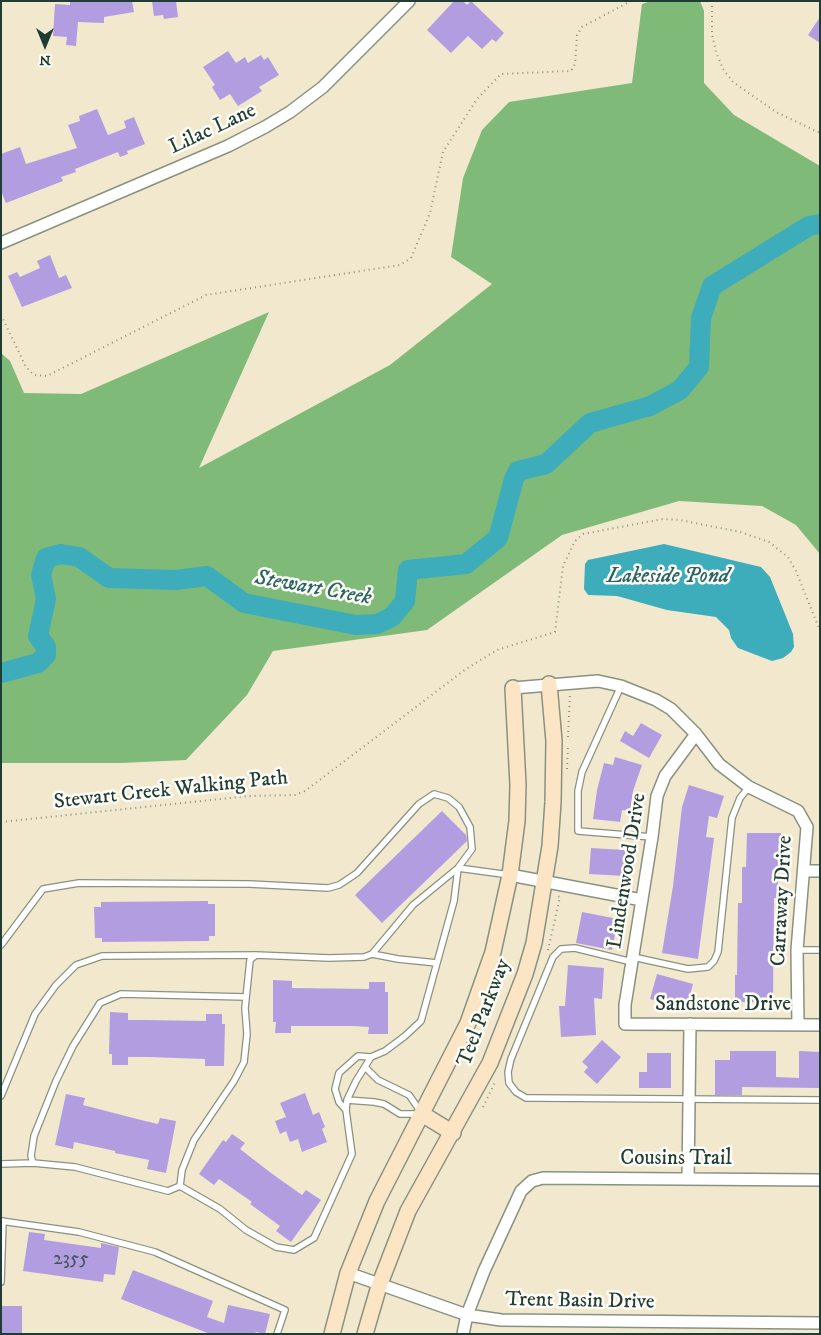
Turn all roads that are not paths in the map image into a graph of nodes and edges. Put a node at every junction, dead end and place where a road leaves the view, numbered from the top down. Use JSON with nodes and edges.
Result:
{"nodes":[{"id":1,"x":408,"y":1,"type":"edge"},
{"id":2,"x":1,"y":243,"type":"edge"},
{"id":3,"x":550,"y":684,"type":"junction"},
{"id":4,"x":621,"y":686,"type":"junction"},
{"id":5,"x":513,"y":688,"type":"joint"},
{"id":6,"x":696,"y":734,"type":"junction"},
{"id":7,"x":748,"y":787,"type":"junction"},
{"id":8,"x":652,"y":837,"type":"junction"},
{"id":9,"x":458,"y":868,"type":"junction"},
{"id":10,"x":804,"y":871,"type":"junction"},
{"id":11,"x":820,"y":871,"type":"edge"},
{"id":12,"x":510,"y":875,"type":"junction"},
{"id":13,"x":545,"y":882,"type":"junction"},
{"id":14,"x":642,"y":900,"type":"junction"},
{"id":15,"x":1,"y":945,"type":"edge"},
{"id":16,"x":797,"y":950,"type":"junction"},
{"id":17,"x":820,"y":950,"type":"edge"},
{"id":18,"x":372,"y":954,"type":"junction"},
{"id":19,"x":256,"y":955,"type":"junction"},
{"id":20,"x":632,"y":960,"type":"junction"},
{"id":21,"x":437,"y":963,"type":"junction"},
{"id":22,"x":246,"y":997,"type":"junction"},
{"id":23,"x":625,"y":1024,"type":"joint"},
{"id":24,"x":690,"y":1024,"type":"junction"},
{"id":25,"x":798,"y":1025,"type":"junction"},
{"id":26,"x":820,"y":1025,"type":"edge"},
{"id":27,"x":371,"y":1057,"type":"junction"},
{"id":28,"x":366,"y":1067,"type":"junction"},
{"id":29,"x":1,"y":1096,"type":"edge"},
{"id":30,"x":347,"y":1100,"type":"junction"},
{"id":31,"x":690,"y":1100,"type":"junction"},
{"id":32,"x":820,"y":1100,"type":"edge"},
{"id":33,"x":346,"y":1110,"type":"junction"},
{"id":34,"x":422,"y":1114,"type":"junction"},
{"id":35,"x":454,"y":1133,"type":"junction"},
{"id":36,"x":33,"y":1163,"type":"junction"},
{"id":37,"x":1,"y":1164,"type":"edge"},
{"id":38,"x":688,"y":1179,"type":"junction"},
{"id":39,"x":820,"y":1180,"type":"edge"},
{"id":40,"x":180,"y":1186,"type":"junction"},
{"id":41,"x":2,"y":1221,"type":"edge"},
{"id":42,"x":348,"y":1273,"type":"junction"},
{"id":43,"x":1,"y":1282,"type":"edge"},
{"id":44,"x":379,"y":1286,"type":"junction"},
{"id":45,"x":467,"y":1315,"type":"junction"},
{"id":46,"x":814,"y":1327,"type":"edge"},
{"id":47,"x":277,"y":1334,"type":"edge"},
{"id":48,"x":332,"y":1334,"type":"edge"},
{"id":49,"x":365,"y":1334,"type":"edge"},
{"id":50,"x":463,"y":1334,"type":"edge"}],
"edges":[{"from":1,"to":2,"type":"street","name":"Lilac Lane"},
{"from":3,"to":4,"type":"street","name":"Carraway Drive"},
{"from":3,"to":5,"type":"street","name":"Carraway Drive"},
{"from":3,"to":13,"type":"street","name":"Teel Parkway"},
{"from":4,"to":6,"type":"street","name":"Carraway Drive"},
{"from":4,"to":8,"type":"lane"},
{"from":5,"to":12,"type":"street","name":"Teel Parkway"},
{"from":6,"to":7,"type":"street","name":"Carraway Drive"},
{"from":6,"to":8,"type":"street","name":"Lindenwood Drive"},
{"from":7,"to":10,"type":"street","name":"Carraway Drive"},
{"from":7,"to":20,"type":"lane"},
{"from":8,"to":14,"type":"street","name":"Lindenwood Drive"},
{"from":9,"to":12,"type":"lane"},
{"from":9,"to":15,"type":"lane"},
{"from":9,"to":18,"type":"lane"},
{"from":9,"to":21,"type":"lane"},
{"from":10,"to":11,"type":"street"},
{"from":10,"to":16,"type":"street","name":"Carraway Drive"},
{"from":12,"to":13,"type":"street"},
{"from":12,"to":34,"type":"street","name":"Teel Parkway"},
{"from":13,"to":14,"type":"street"},
{"from":13,"to":35,"type":"street","name":"Teel Parkway"},
{"from":14,"to":20,"type":"street","name":"Lindenwood Drive"},
{"from":16,"to":17,"type":"lane"},
{"from":16,"to":25,"type":"street","name":"Carraway Drive"},
{"from":18,"to":19,"type":"lane"},
{"from":18,"to":21,"type":"lane"},
{"from":19,"to":22,"type":"lane"},
{"from":19,"to":29,"type":"lane"},
{"from":20,"to":23,"type":"street","name":"Lindenwood Drive"},
{"from":20,"to":31,"type":"lane"},
{"from":21,"to":27,"type":"lane"},
{"from":22,"to":36,"type":"lane"},
{"from":22,"to":40,"type":"lane"},
{"from":23,"to":24,"type":"street","name":"Sandstone Drive"},
{"from":24,"to":25,"type":"street","name":"Sandstone Drive"},
{"from":24,"to":31,"type":"street"},
{"from":25,"to":26,"type":"street","name":"Sandstone Drive"},
{"from":27,"to":28,"type":"lane"},
{"from":27,"to":33,"type":"lane"},
{"from":28,"to":30,"type":"lane"},
{"from":28,"to":34,"type":"lane"},
{"from":30,"to":33,"type":"lane"},
{"from":30,"to":34,"type":"lane"},
{"from":31,"to":32,"type":"lane"},
{"from":31,"to":38,"type":"street"},
{"from":33,"to":40,"type":"lane"},
{"from":34,"to":35,"type":"street"},
{"from":34,"to":42,"type":"street","name":"Teel Parkway"},
{"from":35,"to":44,"type":"street","name":"Teel Parkway"},
{"from":36,"to":37,"type":"lane"},
{"from":36,"to":40,"type":"lane"},
{"from":38,"to":39,"type":"street","name":"Cousins Trail"},
{"from":38,"to":45,"type":"street","name":"Cousins Trail"},
{"from":41,"to":43,"type":"lane"},
{"from":41,"to":47,"type":"lane"},
{"from":42,"to":44,"type":"street","name":"Trent Basin Drive"},
{"from":42,"to":48,"type":"street","name":"Teel Parkway"},
{"from":44,"to":45,"type":"street","name":"Trent Basin Drive"},
{"from":44,"to":49,"type":"street","name":"Teel Parkway"},
{"from":45,"to":46,"type":"street","name":"Trent Basin Drive"},
{"from":45,"to":50,"type":"street"}]}
